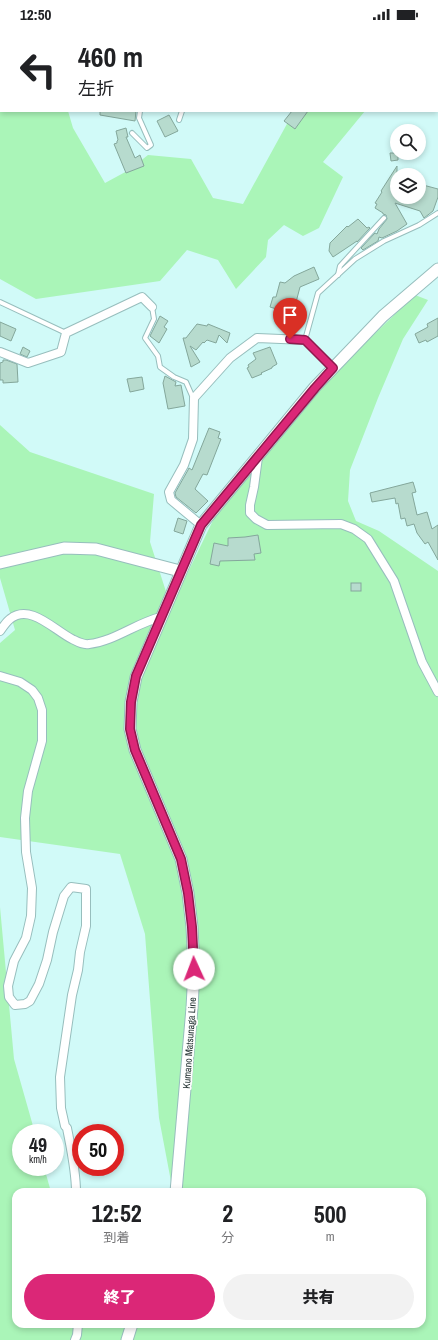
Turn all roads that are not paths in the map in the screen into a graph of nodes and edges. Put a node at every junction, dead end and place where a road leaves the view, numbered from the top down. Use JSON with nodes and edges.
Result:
{"nodes":[{"id":1,"x":140,"y":112,"type":"edge"},
{"id":2,"x":182,"y":112,"type":"edge"},
{"id":3,"x":179,"y":120,"type":"dead end"},
{"id":4,"x":132,"y":133,"type":"dead end"},
{"id":5,"x":438,"y":214,"type":"edge"},
{"id":6,"x":384,"y":218,"type":"dead end"},
{"id":7,"x":438,"y":269,"type":"edge"},
{"id":8,"x":338,"y":275,"type":"junction"},
{"id":9,"x":0,"y":302,"type":"edge"},
{"id":10,"x":152,"y":307,"type":"joint"},
{"id":11,"x":66,"y":332,"type":"junction"},
{"id":12,"x":305,"y":340,"type":"junction"},
{"id":13,"x":0,"y":352,"type":"edge"},
{"id":14,"x":333,"y":368,"type":"junction"},
{"id":15,"x":194,"y":398,"type":"junction"},
{"id":16,"x":258,"y":457,"type":"junction"},
{"id":17,"x":201,"y":525,"type":"junction"},
{"id":18,"x":0,"y":563,"type":"edge"},
{"id":19,"x":180,"y":571,"type":"junction"},
{"id":20,"x":161,"y":617,"type":"junction"},
{"id":21,"x":0,"y":631,"type":"edge"},
{"id":22,"x":0,"y":676,"type":"edge"},
{"id":23,"x":438,"y":692,"type":"edge"},
{"id":24,"x":76,"y":1188,"type":"edge"},
{"id":25,"x":176,"y":1188,"type":"edge"},
{"id":26,"x":78,"y":1328,"type":"edge"},
{"id":27,"x":131,"y":1328,"type":"edge"},
{"id":28,"x":75,"y":1340,"type":"edge"},
{"id":29,"x":127,"y":1340,"type":"edge"}],
"edges":[{"from":1,"to":4,"type":"lane"},
{"from":2,"to":3,"type":"lane"},
{"from":5,"to":8,"type":"lane"},
{"from":6,"to":8,"type":"lane"},
{"from":7,"to":14,"type":"main road","name":"Kumano Matsunaga Line"},
{"from":8,"to":12,"type":"lane"},
{"from":9,"to":11,"type":"lane"},
{"from":10,"to":11,"type":"street"},
{"from":10,"to":15,"type":"lane"},
{"from":11,"to":13,"type":"street"},
{"from":12,"to":14,"type":"lane"},
{"from":12,"to":15,"type":"street"},
{"from":14,"to":16,"type":"main road","name":"Kumano Matsunaga Line"},
{"from":15,"to":17,"type":"street"},
{"from":16,"to":17,"type":"main road","name":"Kumano Matsunaga Line"},
{"from":16,"to":23,"type":"street"},
{"from":17,"to":19,"type":"main road","name":"Kumano Matsunaga Line"},
{"from":18,"to":19,"type":"main road"},
{"from":19,"to":20,"type":"main road","name":"Kumano Matsunaga Line"},
{"from":20,"to":21,"type":"street"},
{"from":20,"to":25,"type":"main road","name":"Kumano Matsunaga Line"},
{"from":22,"to":24,"type":"street"},
{"from":26,"to":28,"type":"street"},
{"from":27,"to":29,"type":"main road"}]}
